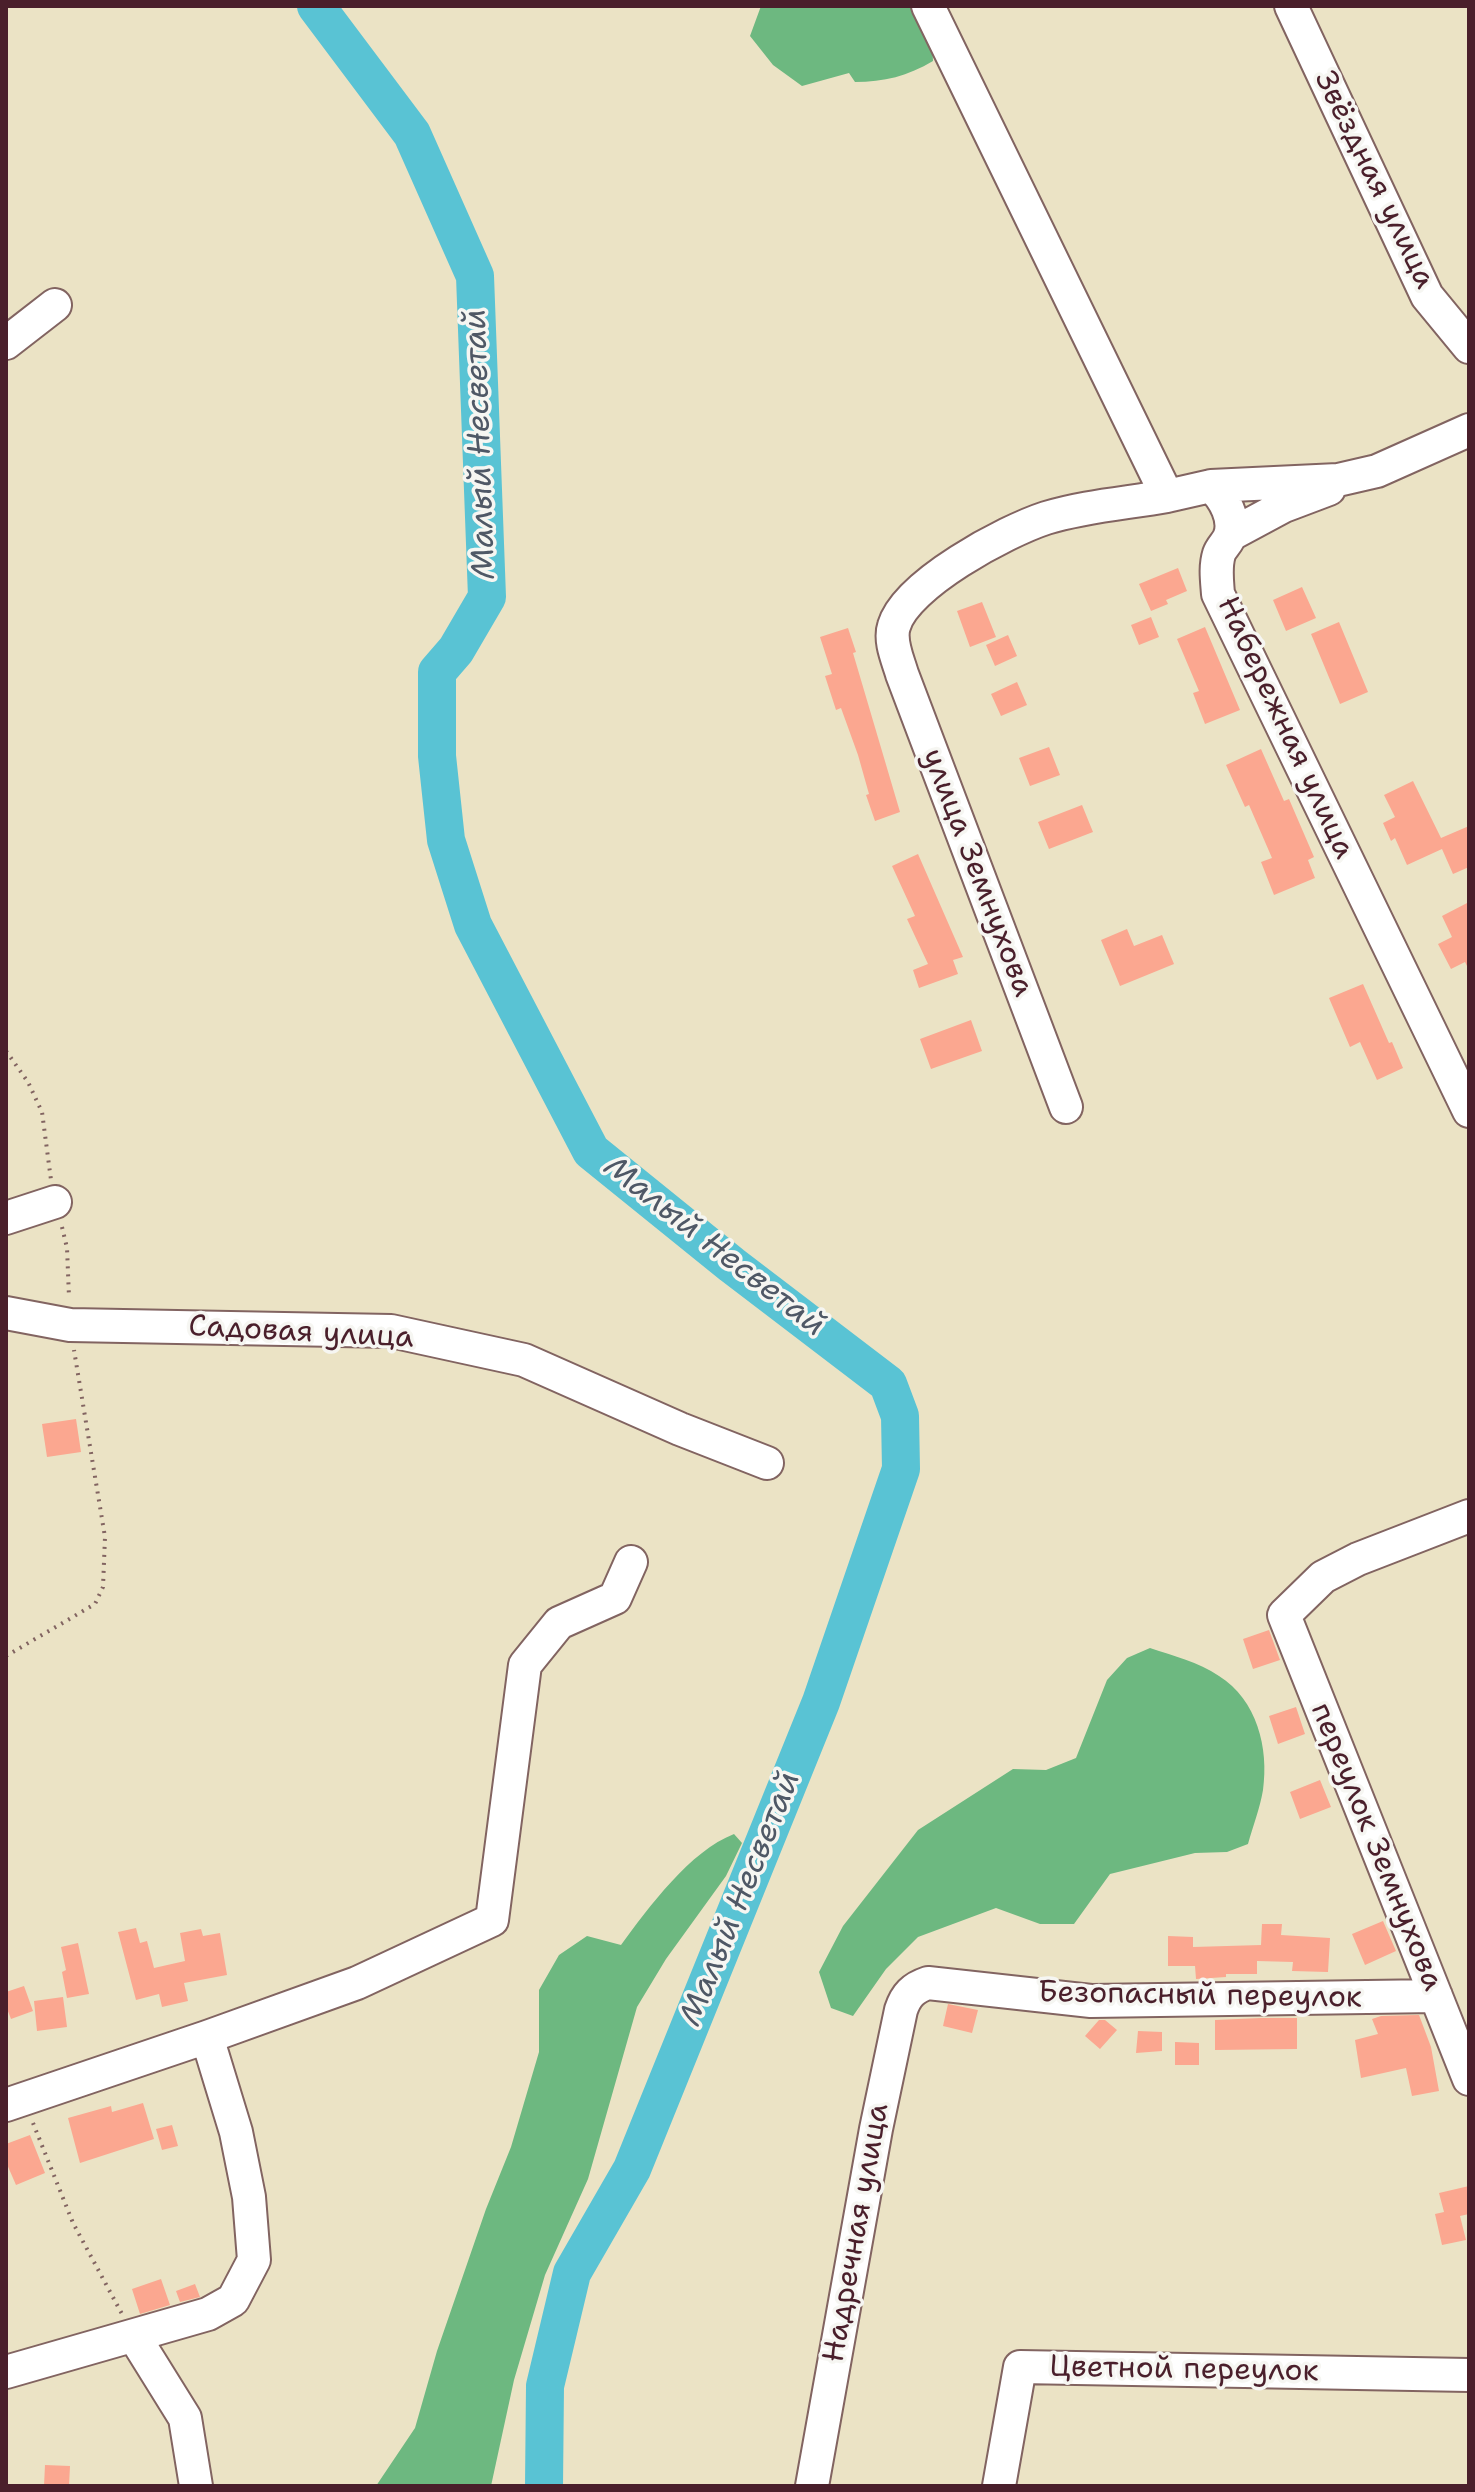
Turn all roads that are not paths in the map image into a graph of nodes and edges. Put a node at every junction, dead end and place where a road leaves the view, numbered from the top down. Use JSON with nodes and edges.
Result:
{"nodes":[{"id":1,"x":928,"y":6,"type":"edge"},
{"id":2,"x":1291,"y":6,"type":"edge"},
{"id":3,"x":55,"y":305,"type":"dead end"},
{"id":4,"x":6,"y":343,"type":"edge"},
{"id":5,"x":1469,"y":347,"type":"edge"},
{"id":6,"x":1469,"y":430,"type":"edge"},
{"id":7,"x":1377,"y":471,"type":"junction"},
{"id":8,"x":1211,"y":486,"type":"junction"},
{"id":9,"x":1167,"y":496,"type":"junction"},
{"id":10,"x":1230,"y":535,"type":"junction"},
{"id":11,"x":1066,"y":1107,"type":"dead end"},
{"id":12,"x":1469,"y":1111,"type":"edge"},
{"id":13,"x":55,"y":1202,"type":"dead end"},
{"id":14,"x":6,"y":1218,"type":"edge"},
{"id":15,"x":6,"y":1313,"type":"edge"},
{"id":16,"x":767,"y":1463,"type":"dead end"},
{"id":17,"x":1469,"y":1516,"type":"edge"},
{"id":18,"x":631,"y":1562,"type":"dead end"},
{"id":19,"x":917,"y":1987,"type":"joint"},
{"id":20,"x":1436,"y":1996,"type":"junction"},
{"id":21,"x":207,"y":2037,"type":"junction"},
{"id":22,"x":1469,"y":2079,"type":"edge"},
{"id":23,"x":15,"y":2102,"type":"edge"},
{"id":24,"x":134,"y":2336,"type":"junction"},
{"id":25,"x":6,"y":2372,"type":"edge"},
{"id":26,"x":1469,"y":2375,"type":"edge"},
{"id":27,"x":196,"y":2486,"type":"edge"},
{"id":28,"x":812,"y":2486,"type":"edge"},
{"id":29,"x":999,"y":2486,"type":"edge"}],
"edges":[{"from":1,"to":9,"type":"street"},
{"from":2,"to":5,"type":"street","name":"Звёздная улица"},
{"from":3,"to":4,"type":"street"},
{"from":6,"to":7,"type":"street"},
{"from":7,"to":8,"type":"street"},
{"from":7,"to":10,"type":"street"},
{"from":8,"to":9,"type":"street"},
{"from":8,"to":10,"type":"street"},
{"from":9,"to":11,"type":"street","name":"улица Земнухова"},
{"from":10,"to":12,"type":"street","name":"Набережная улица"},
{"from":13,"to":14,"type":"street"},
{"from":15,"to":16,"type":"street","name":"Садовая улица"},
{"from":17,"to":20,"type":"street","name":"переулок Земнухова"},
{"from":18,"to":21,"type":"street"},
{"from":19,"to":20,"type":"street","name":"Безопасный переулок"},
{"from":19,"to":28,"type":"street","name":"Надречная улица"},
{"from":20,"to":22,"type":"street","name":"переулок Земнухова"},
{"from":21,"to":23,"type":"street"},
{"from":21,"to":24,"type":"street"},
{"from":24,"to":25,"type":"street"},
{"from":24,"to":27,"type":"street"},
{"from":26,"to":29,"type":"street","name":"Цветной переулок"}]}
